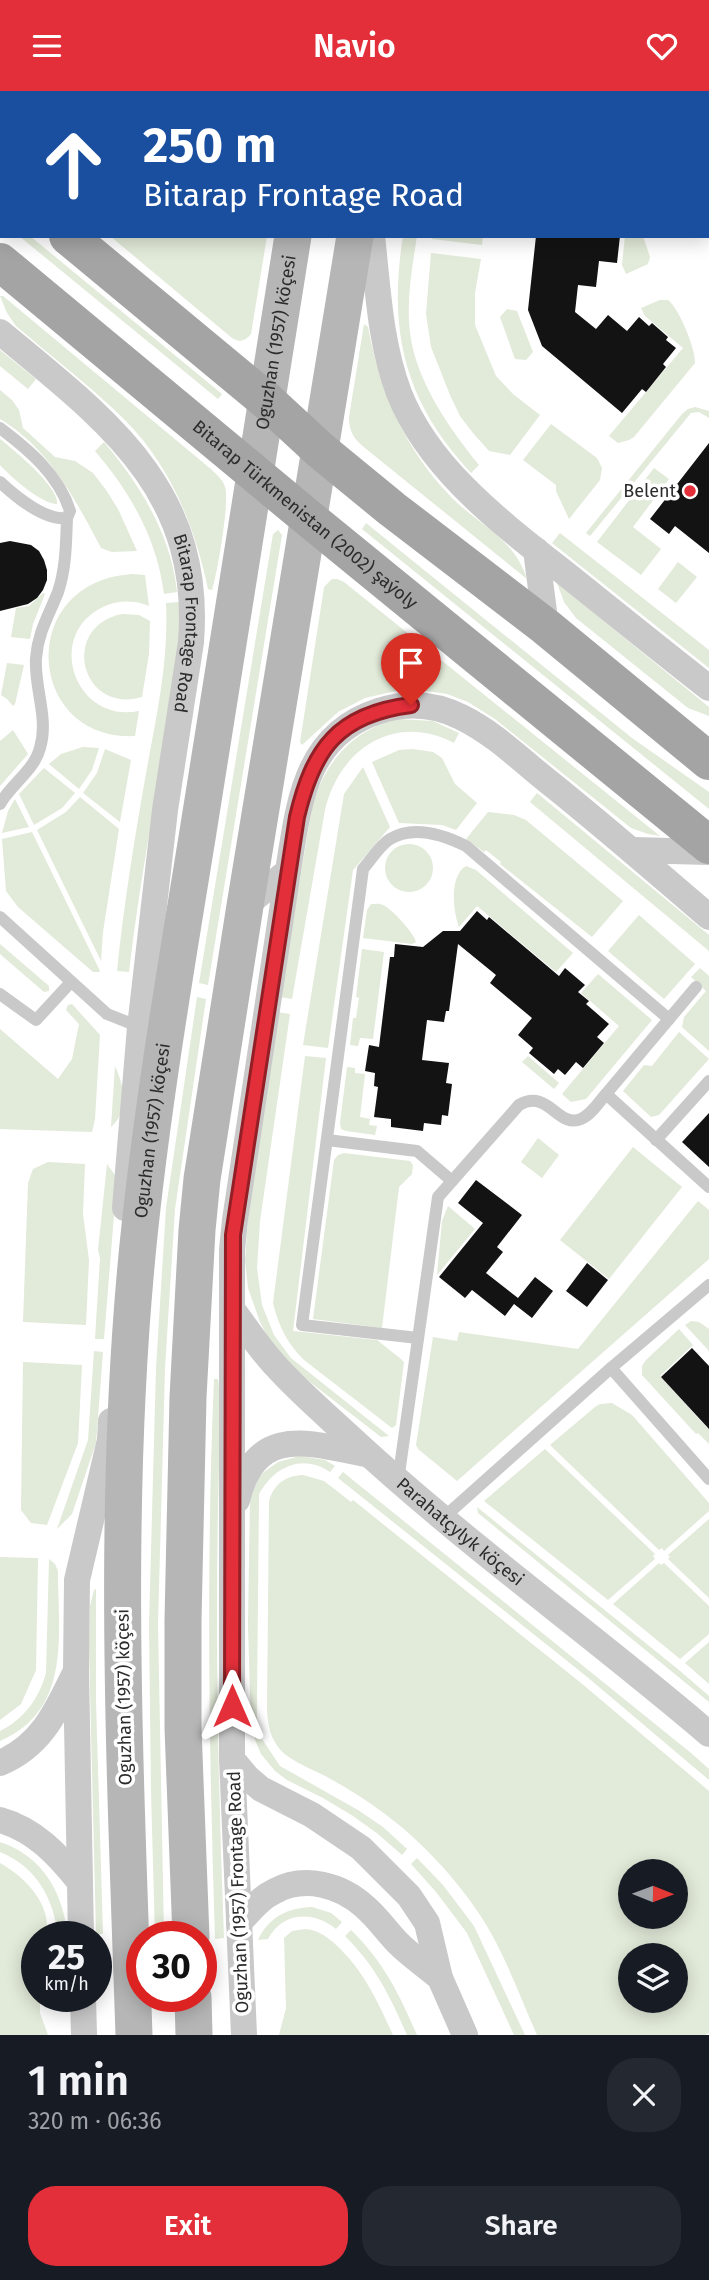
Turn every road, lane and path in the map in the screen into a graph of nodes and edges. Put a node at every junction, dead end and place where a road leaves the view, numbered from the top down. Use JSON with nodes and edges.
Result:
{"nodes":[{"id":1,"x":70,"y":238,"type":"edge"},
{"id":2,"x":293,"y":238,"type":"edge"},
{"id":3,"x":355,"y":238,"type":"edge"},
{"id":4,"x":372,"y":238,"type":"edge"},
{"id":5,"x":0,"y":262,"type":"edge"},
{"id":6,"x":0,"y":332,"type":"edge"},
{"id":7,"x":267,"y":401,"type":"junction"},
{"id":8,"x":0,"y":428,"type":"edge"},
{"id":9,"x":320,"y":450,"type":"junction"},
{"id":10,"x":254,"y":473,"type":"junction"},
{"id":11,"x":0,"y":482,"type":"edge"},
{"id":12,"x":307,"y":517,"type":"junction"},
{"id":13,"x":67,"y":518,"type":"junction"},
{"id":14,"x":536,"y":550,"type":"junction"},
{"id":15,"x":546,"y":627,"type":"junction"},
{"id":16,"x":709,"y":688,"type":"edge"},
{"id":17,"x":691,"y":733,"type":"edge"},
{"id":18,"x":709,"y":761,"type":"edge"},
{"id":19,"x":0,"y":804,"type":"edge"},
{"id":20,"x":165,"y":810,"type":"junction"},
{"id":21,"x":709,"y":845,"type":"edge"},
{"id":22,"x":633,"y":850,"type":"junction"},
{"id":23,"x":709,"y":852,"type":"edge"},
{"id":24,"x":288,"y":871,"type":"junction"},
{"id":25,"x":187,"y":901,"type":"junction"},
{"id":26,"x":245,"y":906,"type":"junction"},
{"id":27,"x":0,"y":917,"type":"edge"},
{"id":28,"x":709,"y":918,"type":"edge"},
{"id":29,"x":71,"y":982,"type":"junction"},
{"id":30,"x":696,"y":986,"type":"dead end"},
{"id":31,"x":0,"y":994,"type":"edge"},
{"id":32,"x":669,"y":1019,"type":"junction"},
{"id":33,"x":140,"y":1027,"type":"junction"},
{"id":34,"x":709,"y":1081,"type":"edge"},
{"id":35,"x":606,"y":1094,"type":"junction"},
{"id":36,"x":327,"y":1140,"type":"junction"},
{"id":37,"x":656,"y":1140,"type":"junction"},
{"id":38,"x":452,"y":1181,"type":"junction"},
{"id":39,"x":709,"y":1187,"type":"edge"},
{"id":40,"x":709,"y":1285,"type":"edge"},
{"id":41,"x":232,"y":1309,"type":"junction"},
{"id":42,"x":418,"y":1338,"type":"junction"},
{"id":43,"x":611,"y":1368,"type":"junction"},
{"id":44,"x":128,"y":1397,"type":"junction"},
{"id":45,"x":110,"y":1440,"type":"junction"},
{"id":46,"x":369,"y":1455,"type":"junction"},
{"id":47,"x":709,"y":1479,"type":"edge"},
{"id":48,"x":398,"y":1482,"type":"junction"},
{"id":49,"x":442,"y":1520,"type":"junction"},
{"id":50,"x":231,"y":1522,"type":"junction"},
{"id":51,"x":76,"y":1670,"type":"junction"},
{"id":52,"x":709,"y":1734,"type":"edge"},
{"id":53,"x":232,"y":1759,"type":"junction"},
{"id":54,"x":0,"y":1763,"type":"edge"},
{"id":55,"x":0,"y":1820,"type":"edge"},
{"id":56,"x":79,"y":1881,"type":"junction"},
{"id":57,"x":80,"y":1921,"type":"edge"},
{"id":58,"x":190,"y":1921,"type":"edge"},
{"id":59,"x":239,"y":1923,"type":"junction"},
{"id":60,"x":440,"y":1977,"type":"junction"},
{"id":61,"x":83,"y":2012,"type":"edge"},
{"id":62,"x":193,"y":2012,"type":"edge"},
{"id":63,"x":84,"y":2035,"type":"edge"},
{"id":64,"x":134,"y":2035,"type":"edge"},
{"id":65,"x":194,"y":2035,"type":"edge"},
{"id":66,"x":244,"y":2035,"type":"edge"},
{"id":67,"x":465,"y":2035,"type":"edge"}],
"edges":[{"from":1,"to":7,"type":"main road"},
{"from":2,"to":7,"type":"main road","name":"Oguzhan (1957) köçesi"},
{"from":3,"to":9,"type":"main road"},
{"from":4,"to":14,"type":"street"},
{"from":5,"to":10,"type":"main road","name":"Bitarap Türkmenistan (2002) şaýoly"},
{"from":6,"to":20,"type":"street","name":"Bitarap Frontage Road"},
{"from":7,"to":9,"type":"main road"},
{"from":7,"to":10,"type":"main road","name":"Oguzhan (1957) köçesi"},
{"from":8,"to":13,"type":"lane"},
{"from":9,"to":12,"type":"main road"},
{"from":9,"to":15,"type":"main road"},
{"from":10,"to":12,"type":"main road","name":"Bitarap Türkmenistan (2002) şaýoly"},
{"from":10,"to":25,"type":"main road","name":"Oguzhan (1957) köçesi"},
{"from":11,"to":13,"type":"lane"},
{"from":12,"to":21,"type":"main road","name":"Bitarap Türkmenistan (2002) şaýoly"},
{"from":12,"to":26,"type":"main road"},
{"from":13,"to":19,"type":"lane"},
{"from":14,"to":15,"type":"street"},
{"from":14,"to":16,"type":"street"},
{"from":15,"to":17,"type":"main road"},
{"from":17,"to":18,"type":"main road"},
{"from":20,"to":25,"type":"street"},
{"from":20,"to":33,"type":"street","name":"Bitarap Frontage Road"},
{"from":22,"to":23,"type":"street"},
{"from":22,"to":24,"type":"street"},
{"from":22,"to":28,"type":"street"},
{"from":24,"to":26,"type":"street"},
{"from":24,"to":41,"type":"street","name":"Oguzhan (1957) Frontage Road"},
{"from":25,"to":44,"type":"main road","name":"Oguzhan (1957) köçesi"},
{"from":26,"to":58,"type":"main road"},
{"from":27,"to":29,"type":"lane"},
{"from":29,"to":31,"type":"lane"},
{"from":29,"to":33,"type":"lane"},
{"from":30,"to":32,"type":"lane"},
{"from":32,"to":35,"type":"lane"},
{"from":32,"to":36,"type":"lane"},
{"from":33,"to":45,"type":"street"},
{"from":34,"to":37,"type":"lane"},
{"from":35,"to":37,"type":"lane"},
{"from":35,"to":38,"type":"lane"},
{"from":36,"to":38,"type":"lane"},
{"from":36,"to":42,"type":"lane"},
{"from":37,"to":39,"type":"lane"},
{"from":38,"to":42,"type":"lane"},
{"from":40,"to":43,"type":"lane"},
{"from":41,"to":46,"type":"street","name":"Parahatçylyk köçesi"},
{"from":41,"to":50,"type":"street","name":"Oguzhan (1957) Frontage Road"},
{"from":42,"to":48,"type":"lane"},
{"from":43,"to":47,"type":"lane"},
{"from":43,"to":49,"type":"lane"},
{"from":44,"to":45,"type":"street"},
{"from":44,"to":64,"type":"main road","name":"Oguzhan (1957) köçesi"},
{"from":45,"to":51,"type":"street"},
{"from":46,"to":48,"type":"street","name":"Parahatçylyk köçesi"},
{"from":46,"to":50,"type":"street"},
{"from":48,"to":49,"type":"street","name":"Parahatçylyk köçesi"},
{"from":49,"to":52,"type":"street","name":"Parahatçylyk köçesi"},
{"from":50,"to":53,"type":"street","name":"Oguzhan (1957) Frontage Road"},
{"from":51,"to":54,"type":"street"},
{"from":51,"to":56,"type":"street"},
{"from":53,"to":59,"type":"street","name":"Oguzhan (1957) Frontage Road"},
{"from":53,"to":60,"type":"street"},
{"from":55,"to":56,"type":"street"},
{"from":56,"to":57,"type":"street"},
{"from":59,"to":60,"type":"street"},
{"from":59,"to":66,"type":"street","name":"Oguzhan (1957) Frontage Road"},
{"from":60,"to":67,"type":"street"},
{"from":61,"to":63,"type":"street"},
{"from":62,"to":65,"type":"main road"}]}
